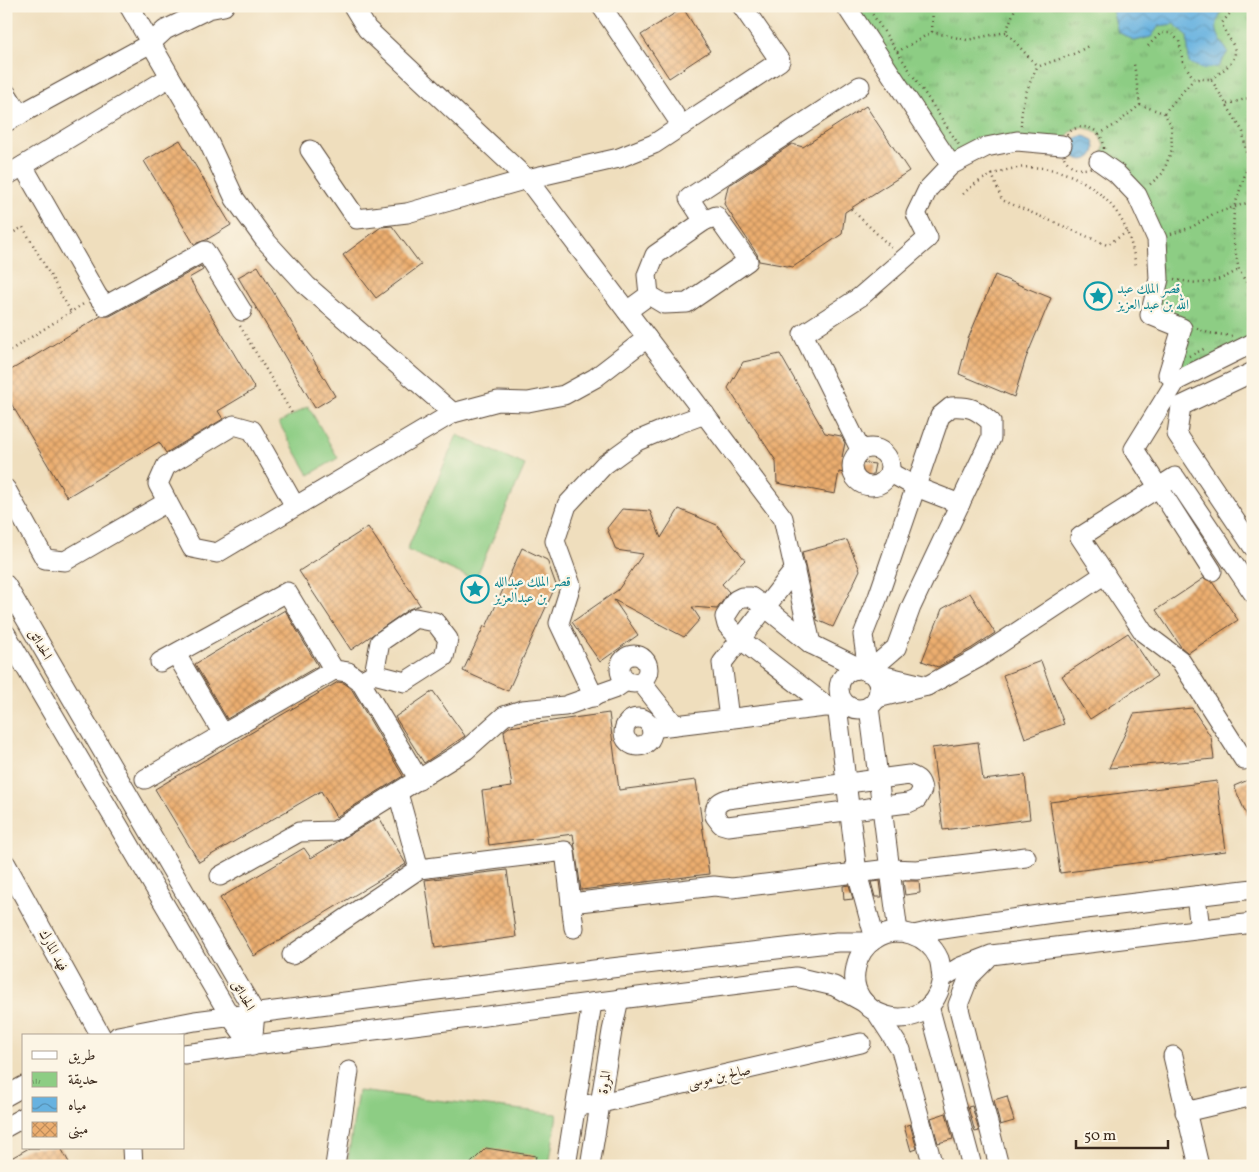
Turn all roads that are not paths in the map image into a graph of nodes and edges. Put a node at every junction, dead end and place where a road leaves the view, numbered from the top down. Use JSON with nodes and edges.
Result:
{"nodes":[{"id":1,"x":129,"y":6,"type":"edge"},
{"id":2,"x":224,"y":6,"type":"edge"},
{"id":3,"x":353,"y":6,"type":"edge"},
{"id":4,"x":742,"y":6,"type":"edge"},
{"id":5,"x":846,"y":6,"type":"edge"},
{"id":6,"x":602,"y":7,"type":"edge"},
{"id":7,"x":151,"y":43,"type":"junction"},
{"id":8,"x":170,"y":77,"type":"junction"},
{"id":9,"x":860,"y":86,"type":"dead end"},
{"id":10,"x":6,"y":93,"type":"edge"},
{"id":11,"x":13,"y":119,"type":"edge"},
{"id":12,"x":682,"y":126,"type":"junction"},
{"id":13,"x":1061,"y":140,"type":"road end"},
{"id":14,"x":310,"y":150,"type":"dead end"},
{"id":15,"x":1099,"y":161,"type":"road end"},
{"id":16,"x":951,"y":165,"type":"junction"},
{"id":17,"x":23,"y":166,"type":"junction"},
{"id":18,"x":6,"y":176,"type":"edge"},
{"id":19,"x":527,"y":179,"type":"junction"},
{"id":20,"x":704,"y":221,"type":"junction"},
{"id":21,"x":649,"y":295,"type":"junction"},
{"id":22,"x":626,"y":311,"type":"junction"},
{"id":23,"x":240,"y":316,"type":"road end"},
{"id":24,"x":647,"y":338,"type":"junction"},
{"id":25,"x":1253,"y":343,"type":"edge"},
{"id":26,"x":1253,"y":372,"type":"edge"},
{"id":27,"x":1176,"y":382,"type":"junction"},
{"id":28,"x":453,"y":413,"type":"junction"},
{"id":29,"x":705,"y":414,"type":"junction"},
{"id":30,"x":861,"y":451,"type":"junction"},
{"id":31,"x":889,"y":472,"type":"junction"},
{"id":32,"x":916,"y":486,"type":"junction"},
{"id":33,"x":1158,"y":487,"type":"junction"},
{"id":34,"x":6,"y":489,"type":"edge"},
{"id":35,"x":167,"y":502,"type":"junction"},
{"id":36,"x":960,"y":504,"type":"junction"},
{"id":37,"x":296,"y":506,"type":"junction"},
{"id":38,"x":1253,"y":548,"type":"edge"},
{"id":39,"x":795,"y":569,"type":"junction"},
{"id":40,"x":1212,"y":571,"type":"dead end"},
{"id":41,"x":1105,"y":574,"type":"junction"},
{"id":42,"x":8,"y":593,"type":"edge"},
{"id":43,"x":1253,"y":593,"type":"edge"},
{"id":44,"x":766,"y":607,"type":"junction"},
{"id":45,"x":6,"y":634,"type":"edge"},
{"id":46,"x":740,"y":639,"type":"junction"},
{"id":47,"x":811,"y":644,"type":"junction"},
{"id":48,"x":334,"y":670,"type":"junction"},
{"id":49,"x":868,"y":672,"type":"junction"},
{"id":50,"x":927,"y":686,"type":"junction"},
{"id":51,"x":594,"y":697,"type":"junction"},
{"id":52,"x":873,"y":702,"type":"junction"},
{"id":53,"x":836,"y":705,"type":"junction"},
{"id":54,"x":729,"y":719,"type":"junction"},
{"id":55,"x":674,"y":726,"type":"junction"},
{"id":56,"x":651,"y":728,"type":"dead end"},
{"id":57,"x":223,"y":734,"type":"junction"},
{"id":58,"x":1253,"y":754,"type":"edge"},
{"id":59,"x":145,"y":779,"type":"dead end"},
{"id":60,"x":878,"y":779,"type":"junction"},
{"id":61,"x":418,"y":780,"type":"junction"},
{"id":62,"x":846,"y":783,"type":"junction"},
{"id":63,"x":398,"y":792,"type":"junction"},
{"id":64,"x":882,"y":807,"type":"junction"},
{"id":65,"x":850,"y":810,"type":"junction"},
{"id":66,"x":1026,"y":857,"type":"dead end"},
{"id":67,"x":6,"y":864,"type":"edge"},
{"id":68,"x":418,"y":869,"type":"junction"},
{"id":69,"x":889,"y":869,"type":"junction"},
{"id":70,"x":857,"y":873,"type":"junction"},
{"id":71,"x":220,"y":876,"type":"dead end"},
{"id":72,"x":1253,"y":889,"type":"edge"},
{"id":73,"x":1196,"y":896,"type":"junction"},
{"id":74,"x":571,"y":902,"type":"junction"},
{"id":75,"x":1253,"y":923,"type":"edge"},
{"id":76,"x":574,"y":928,"type":"dead end"},
{"id":77,"x":1200,"y":930,"type":"junction"},
{"id":78,"x":906,"y":933,"type":"junction"},
{"id":79,"x":873,"y":940,"type":"junction"},
{"id":80,"x":292,"y":955,"type":"dead end"},
{"id":81,"x":991,"y":955,"type":"junction"},
{"id":82,"x":594,"y":970,"type":"junction"},
{"id":83,"x":942,"y":978,"type":"junction"},
{"id":84,"x":619,"y":999,"type":"junction"},
{"id":85,"x":595,"y":1002,"type":"junction"},
{"id":86,"x":929,"y":1006,"type":"junction"},
{"id":87,"x":871,"y":1008,"type":"junction"},
{"id":88,"x":255,"y":1013,"type":"junction"},
{"id":89,"x":230,"y":1016,"type":"junction"},
{"id":90,"x":100,"y":1034,"type":"edge"},
{"id":91,"x":128,"y":1034,"type":"edge"},
{"id":92,"x":861,"y":1043,"type":"dead end"},
{"id":93,"x":252,"y":1046,"type":"junction"},
{"id":94,"x":185,"y":1054,"type":"edge"},
{"id":95,"x":1173,"y":1056,"type":"dead end"},
{"id":96,"x":349,"y":1070,"type":"dead end"},
{"id":97,"x":22,"y":1087,"type":"edge"},
{"id":98,"x":6,"y":1096,"type":"edge"},
{"id":99,"x":1253,"y":1096,"type":"edge"},
{"id":100,"x":601,"y":1103,"type":"junction"},
{"id":101,"x":576,"y":1106,"type":"junction"},
{"id":102,"x":1185,"y":1112,"type":"junction"},
{"id":103,"x":22,"y":1118,"type":"edge"},
{"id":104,"x":6,"y":1127,"type":"edge"},
{"id":105,"x":572,"y":1134,"type":"junction"},
{"id":106,"x":132,"y":1150,"type":"edge"},
{"id":107,"x":591,"y":1159,"type":"edge"},
{"id":108,"x":133,"y":1166,"type":"edge"},
{"id":109,"x":334,"y":1166,"type":"edge"},
{"id":110,"x":566,"y":1166,"type":"edge"},
{"id":111,"x":933,"y":1166,"type":"edge"},
{"id":112,"x":972,"y":1166,"type":"edge"},
{"id":113,"x":999,"y":1166,"type":"edge"},
{"id":114,"x":1199,"y":1166,"type":"edge"}],
"edges":[{"from":1,"to":7,"type":"street"},
{"from":2,"to":7,"type":"street"},
{"from":3,"to":19,"type":"street"},
{"from":4,"to":12,"type":"street"},
{"from":5,"to":16,"type":"street"},
{"from":6,"to":12,"type":"street"},
{"from":7,"to":8,"type":"street"},
{"from":7,"to":11,"type":"street"},
{"from":8,"to":17,"type":"street"},
{"from":8,"to":28,"type":"street"},
{"from":9,"to":20,"type":"street"},
{"from":10,"to":11,"type":"street"},
{"from":12,"to":19,"type":"street"},
{"from":13,"to":16,"type":"street"},
{"from":14,"to":19,"type":"street"},
{"from":15,"to":27,"type":"street"},
{"from":16,"to":30,"type":"street"},
{"from":17,"to":18,"type":"street"},
{"from":17,"to":23,"type":"street"},
{"from":19,"to":22,"type":"street"},
{"from":20,"to":21,"type":"street"},
{"from":20,"to":21,"type":"street"},
{"from":21,"to":22,"type":"street"},
{"from":22,"to":24,"type":"street"},
{"from":24,"to":28,"type":"street"},
{"from":24,"to":29,"type":"street"},
{"from":25,"to":27,"type":"street"},
{"from":26,"to":38,"type":"street"},
{"from":27,"to":33,"type":"street"},
{"from":28,"to":37,"type":"street"},
{"from":29,"to":39,"type":"street"},
{"from":29,"to":51,"type":"street"},
{"from":30,"to":31,"type":"street"},
{"from":30,"to":31,"type":"street"},
{"from":31,"to":32,"type":"street"},
{"from":32,"to":36,"type":"street"},
{"from":32,"to":36,"type":"street"},
{"from":32,"to":49,"type":"street"},
{"from":33,"to":40,"type":"street"},
{"from":33,"to":41,"type":"street"},
{"from":33,"to":43,"type":"street"},
{"from":34,"to":35,"type":"street"},
{"from":35,"to":37,"type":"street"},
{"from":35,"to":37,"type":"street"},
{"from":36,"to":49,"type":"street"},
{"from":39,"to":44,"type":"street"},
{"from":39,"to":47,"type":"street"},
{"from":41,"to":50,"type":"street"},
{"from":41,"to":58,"type":"street"},
{"from":42,"to":88,"type":"street","name":"الحدائق"},
{"from":44,"to":46,"type":"street"},
{"from":44,"to":46,"type":"street"},
{"from":44,"to":47,"type":"street"},
{"from":45,"to":89,"type":"street","name":"الحدائق"},
{"from":46,"to":53,"type":"street"},
{"from":46,"to":54,"type":"street"},
{"from":47,"to":49,"type":"street"},
{"from":48,"to":57,"type":"street"},
{"from":48,"to":57,"type":"street"},
{"from":48,"to":61,"type":"street"},
{"from":49,"to":50,"type":"street"},
{"from":49,"to":52,"type":"street"},
{"from":49,"to":53,"type":"street"},
{"from":50,"to":52,"type":"street"},
{"from":51,"to":55,"type":"street"},
{"from":51,"to":61,"type":"street"},
{"from":52,"to":53,"type":"street"},
{"from":52,"to":60,"type":"street"},
{"from":53,"to":54,"type":"street"},
{"from":53,"to":62,"type":"street"},
{"from":54,"to":55,"type":"street"},
{"from":55,"to":56,"type":"street"},
{"from":57,"to":59,"type":"street"},
{"from":60,"to":62,"type":"street"},
{"from":60,"to":64,"type":"street"},
{"from":60,"to":64,"type":"street"},
{"from":61,"to":63,"type":"street"},
{"from":62,"to":65,"type":"street"},
{"from":62,"to":65,"type":"street"},
{"from":63,"to":68,"type":"street"},
{"from":63,"to":71,"type":"street"},
{"from":64,"to":65,"type":"street"},
{"from":64,"to":69,"type":"street"},
{"from":65,"to":70,"type":"street"},
{"from":66,"to":69,"type":"street"},
{"from":67,"to":90,"type":"street","name":"فهد المارك"},
{"from":68,"to":74,"type":"street"},
{"from":68,"to":80,"type":"street"},
{"from":69,"to":70,"type":"street"},
{"from":69,"to":78,"type":"street"},
{"from":70,"to":74,"type":"street"},
{"from":70,"to":79,"type":"street"},
{"from":72,"to":73,"type":"street"},
{"from":73,"to":77,"type":"street"},
{"from":73,"to":78,"type":"street"},
{"from":74,"to":76,"type":"street"},
{"from":75,"to":77,"type":"street"},
{"from":77,"to":81,"type":"street"},
{"from":78,"to":79,"type":"street"},
{"from":78,"to":83,"type":"street"},
{"from":79,"to":82,"type":"street"},
{"from":79,"to":87,"type":"street"},
{"from":81,"to":83,"type":"street"},
{"from":81,"to":113,"type":"street"},
{"from":82,"to":85,"type":"street","name":"المروة"},
{"from":82,"to":88,"type":"street"},
{"from":83,"to":86,"type":"street"},
{"from":84,"to":85,"type":"street"},
{"from":84,"to":87,"type":"street"},
{"from":84,"to":100,"type":"street","name":"المروة"},
{"from":85,"to":93,"type":"street"},
{"from":85,"to":101,"type":"street","name":"المروة"},
{"from":86,"to":87,"type":"street"},
{"from":86,"to":112,"type":"street"},
{"from":87,"to":111,"type":"street"},
{"from":88,"to":89,"type":"street"},
{"from":88,"to":93,"type":"street","name":"الحدائق"},
{"from":89,"to":91,"type":"street"},
{"from":89,"to":93,"type":"street","name":"الحدائق"},
{"from":92,"to":100,"type":"street","name":"صالح بن موسى"},
{"from":93,"to":94,"type":"street"},
{"from":95,"to":102,"type":"street"},
{"from":96,"to":109,"type":"street"},
{"from":97,"to":98,"type":"street"},
{"from":99,"to":102,"type":"street"},
{"from":100,"to":101,"type":"street","name":"صالح بن موسى"},
{"from":100,"to":107,"type":"street","name":"المروة"},
{"from":101,"to":105,"type":"street","name":"المروة"},
{"from":102,"to":114,"type":"street"},
{"from":103,"to":104,"type":"street"},
{"from":105,"to":107,"type":"street"},
{"from":105,"to":110,"type":"street","name":"المروة"},
{"from":106,"to":108,"type":"street"}]}
